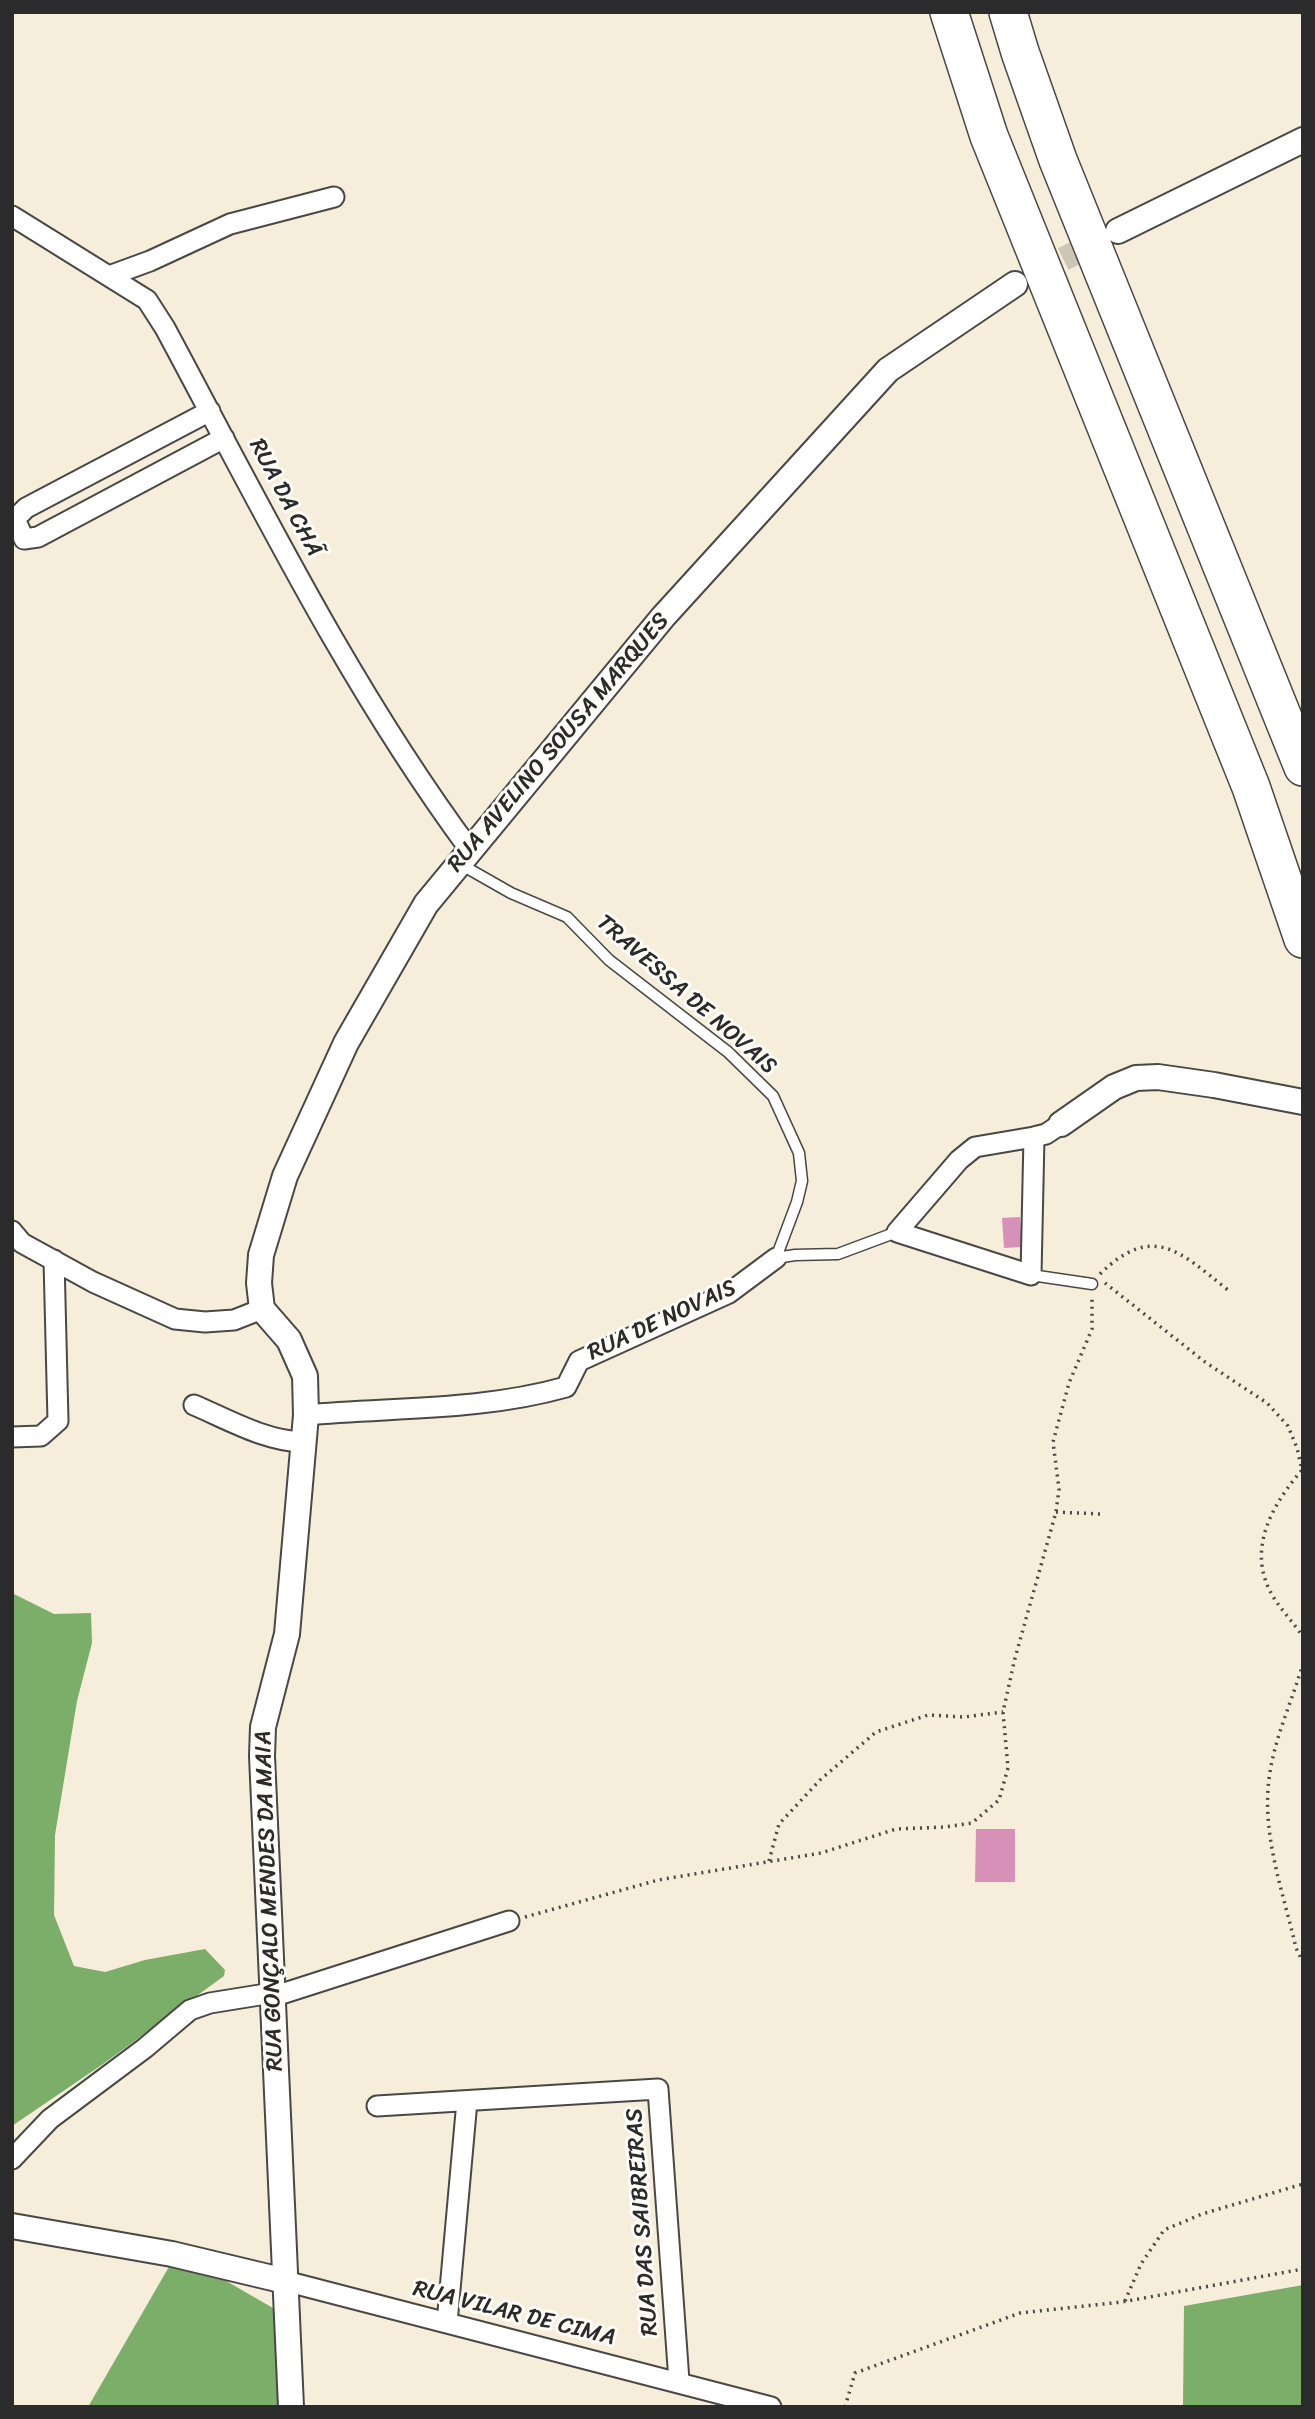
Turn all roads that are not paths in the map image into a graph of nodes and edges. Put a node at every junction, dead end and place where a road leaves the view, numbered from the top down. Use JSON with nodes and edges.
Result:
{"nodes":[{"id":1,"x":949,"y":12,"type":"edge"},
{"id":2,"x":1008,"y":12,"type":"edge"},
{"id":3,"x":1303,"y":140,"type":"edge"},
{"id":4,"x":334,"y":197,"type":"dead end"},
{"id":5,"x":12,"y":216,"type":"edge"},
{"id":6,"x":1118,"y":231,"type":"tunnel mouth"},
{"id":7,"x":109,"y":276,"type":"junction"},
{"id":8,"x":1015,"y":284,"type":"tunnel mouth"},
{"id":9,"x":210,"y":411,"type":"junction"},
{"id":10,"x":225,"y":438,"type":"junction"},
{"id":11,"x":1303,"y":767,"type":"edge"},
{"id":12,"x":465,"y":856,"type":"junction"},
{"id":13,"x":1303,"y":939,"type":"edge"},
{"id":14,"x":1303,"y":1102,"type":"edge"},
{"id":15,"x":1061,"y":1124,"type":"joint"},
{"id":16,"x":1034,"y":1137,"type":"junction"},
{"id":17,"x":12,"y":1231,"type":"edge"},
{"id":18,"x":897,"y":1232,"type":"junction"},
{"id":19,"x":776,"y":1258,"type":"junction"},
{"id":20,"x":54,"y":1260,"type":"junction"},
{"id":21,"x":1031,"y":1275,"type":"junction"},
{"id":22,"x":1095,"y":1280,"type":"road end"},
{"id":23,"x":262,"y":1309,"type":"junction"},
{"id":24,"x":194,"y":1405,"type":"dead end"},
{"id":25,"x":306,"y":1415,"type":"junction"},
{"id":26,"x":12,"y":1437,"type":"edge"},
{"id":27,"x":303,"y":1442,"type":"junction"},
{"id":28,"x":509,"y":1921,"type":"road end"},
{"id":29,"x":272,"y":1995,"type":"junction"},
{"id":30,"x":467,"y":2101,"type":"junction"},
{"id":31,"x":377,"y":2106,"type":"dead end"},
{"id":32,"x":12,"y":2158,"type":"edge"},
{"id":33,"x":12,"y":2226,"type":"edge"},
{"id":34,"x":285,"y":2281,"type":"junction"},
{"id":35,"x":447,"y":2323,"type":"junction"},
{"id":36,"x":679,"y":2381,"type":"junction"},
{"id":37,"x":291,"y":2407,"type":"edge"},
{"id":38,"x":771,"y":2407,"type":"edge"}],
"edges":[{"from":1,"to":13,"type":"highway"},
{"from":2,"to":11,"type":"highway"},
{"from":3,"to":6,"type":"street"},
{"from":4,"to":7,"type":"street"},
{"from":5,"to":7,"type":"street","name":"RUA DA CHÃ"},
{"from":7,"to":9,"type":"street","name":"RUA DA CHÃ"},
{"from":8,"to":12,"type":"street","name":"RUA AVELINO SOUSA MARQUES"},
{"from":9,"to":10,"type":"street","name":"RUA DA CHÃ"},
{"from":9,"to":10,"type":"street"},
{"from":10,"to":12,"type":"street","name":"RUA DA CHÃ"},
{"from":12,"to":19,"type":"lane","name":"TRAVESSA DE NOVAIS"},
{"from":12,"to":23,"type":"street","name":"RUA AVELINO SOUSA MARQUES"},
{"from":14,"to":15,"type":"street"},
{"from":15,"to":16,"type":"street"},
{"from":16,"to":18,"type":"street"},
{"from":16,"to":21,"type":"street"},
{"from":17,"to":20,"type":"street"},
{"from":18,"to":19,"type":"lane"},
{"from":18,"to":21,"type":"street"},
{"from":19,"to":25,"type":"street","name":"RUA DE NOVAIS"},
{"from":20,"to":23,"type":"street"},
{"from":20,"to":26,"type":"street"},
{"from":21,"to":22,"type":"lane"},
{"from":23,"to":25,"type":"street","name":"RUA GONÇALO MENDES DA MAIA"},
{"from":24,"to":27,"type":"street"},
{"from":25,"to":27,"type":"street","name":"RUA GONÇALO MENDES DA MAIA"},
{"from":27,"to":29,"type":"street","name":"RUA GONÇALO MENDES DA MAIA"},
{"from":28,"to":29,"type":"street"},
{"from":29,"to":32,"type":"street"},
{"from":29,"to":34,"type":"street","name":"RUA GONÇALO MENDES DA MAIA"},
{"from":30,"to":31,"type":"street","name":"RUA DAS SAIBREIRAS"},
{"from":30,"to":35,"type":"street"},
{"from":30,"to":36,"type":"street","name":"RUA DAS SAIBREIRAS"},
{"from":33,"to":34,"type":"street"},
{"from":34,"to":35,"type":"street","name":"RUA VILAR DE CIMA"},
{"from":34,"to":37,"type":"street","name":"RUA GONÇALO MENDES DA MAIA"},
{"from":35,"to":36,"type":"street","name":"RUA VILAR DE CIMA"},
{"from":36,"to":38,"type":"street","name":"RUA VILAR DE CIMA"}]}
